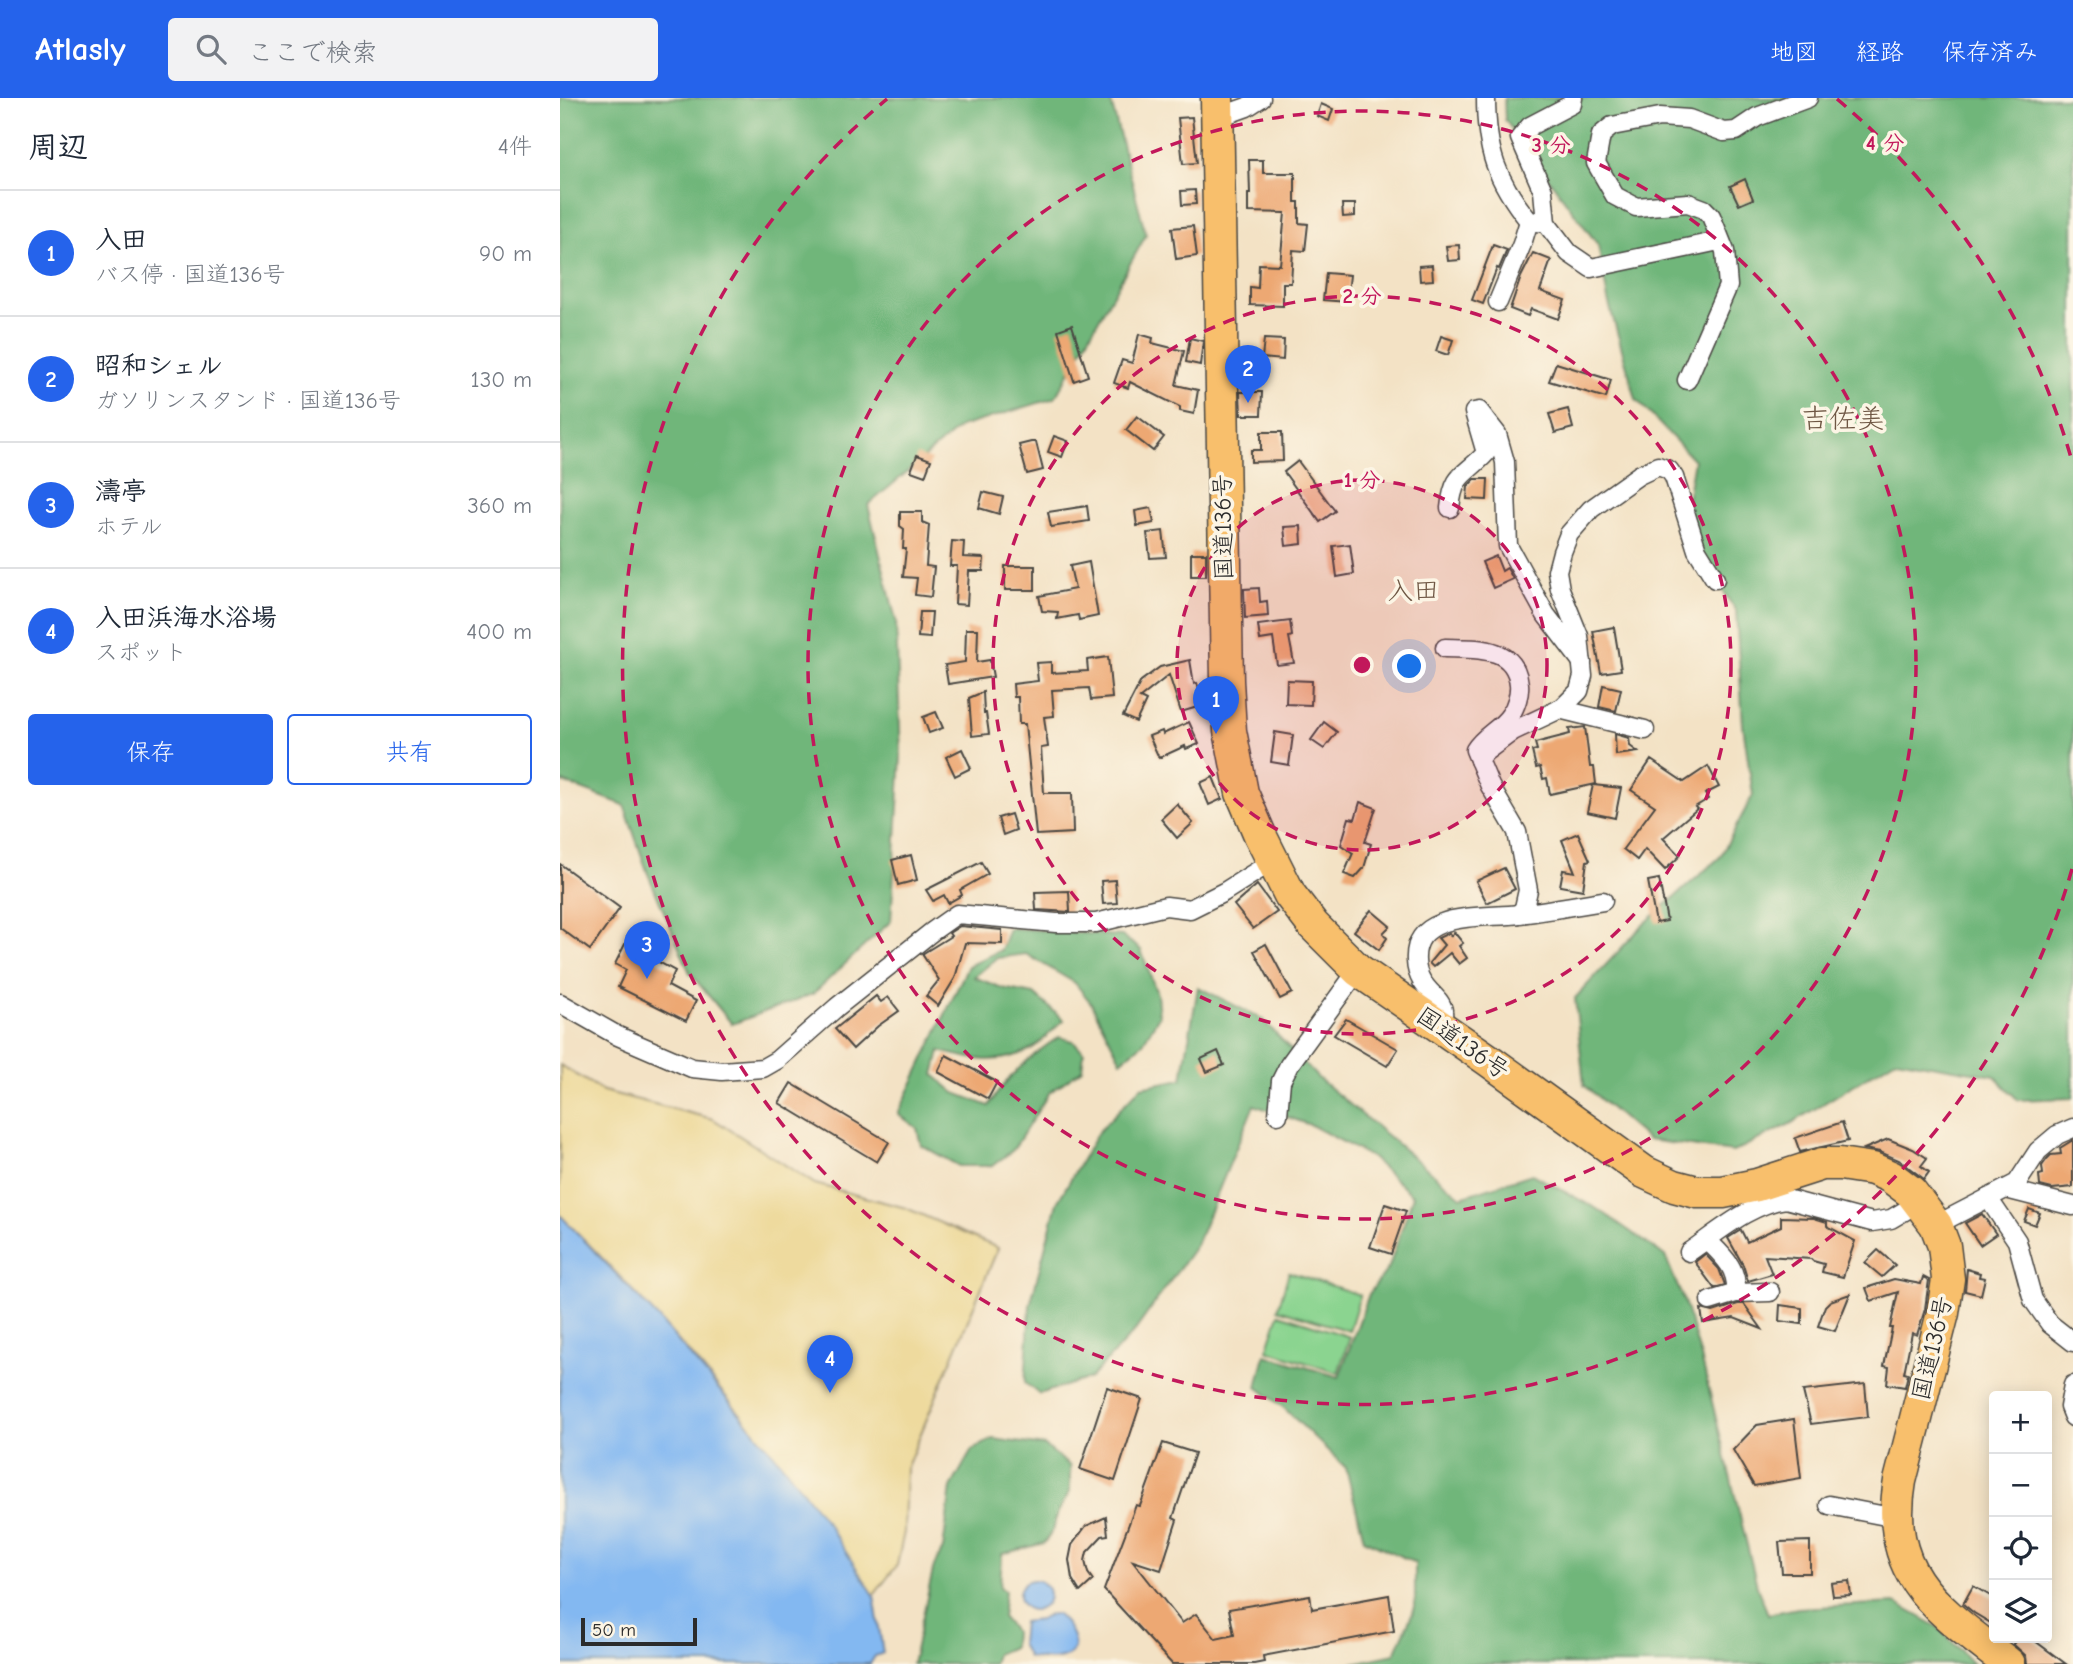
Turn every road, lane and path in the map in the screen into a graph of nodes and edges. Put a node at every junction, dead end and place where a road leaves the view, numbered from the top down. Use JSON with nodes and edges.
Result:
{"nodes":[{"id":1,"x":1261,"y":98,"type":"edge"},
{"id":2,"x":1486,"y":98,"type":"edge"},
{"id":3,"x":1573,"y":98,"type":"edge"},
{"id":4,"x":1766,"y":98,"type":"edge"},
{"id":5,"x":1808,"y":98,"type":"edge"},
{"id":6,"x":1218,"y":108,"type":"edge"},
{"id":7,"x":1758,"y":117,"type":"junction"},
{"id":8,"x":1537,"y":222,"type":"junction"},
{"id":9,"x":1719,"y":240,"type":"junction"},
{"id":10,"x":1498,"y":302,"type":"dead end"},
{"id":11,"x":1687,"y":380,"type":"dead end"},
{"id":12,"x":1450,"y":508,"type":"dead end"},
{"id":13,"x":1715,"y":579,"type":"dead end"},
{"id":14,"x":1444,"y":648,"type":"dead end"},
{"id":15,"x":1582,"y":662,"type":"junction"},
{"id":16,"x":1559,"y":709,"type":"junction"},
{"id":17,"x":1645,"y":730,"type":"dead end"},
{"id":18,"x":1479,"y":760,"type":"junction"},
{"id":19,"x":1273,"y":860,"type":"junction"},
{"id":20,"x":1603,"y":901,"type":"dead end"},
{"id":21,"x":1519,"y":914,"type":"junction"},
{"id":22,"x":1358,"y":970,"type":"junction"},
{"id":23,"x":560,"y":1003,"type":"edge"},
{"id":24,"x":1442,"y":1027,"type":"junction"},
{"id":25,"x":1278,"y":1115,"type":"dead end"},
{"id":26,"x":2073,"y":1128,"type":"edge"},
{"id":27,"x":2006,"y":1189,"type":"junction"},
{"id":28,"x":1988,"y":1198,"type":"junction"},
{"id":29,"x":2073,"y":1206,"type":"edge"},
{"id":30,"x":1928,"y":1214,"type":"junction"},
{"id":31,"x":1707,"y":1240,"type":"junction"},
{"id":32,"x":1689,"y":1252,"type":"dead end"},
{"id":33,"x":1770,"y":1292,"type":"dead end"},
{"id":34,"x":1737,"y":1293,"type":"junction"},
{"id":35,"x":1710,"y":1301,"type":"dead end"},
{"id":36,"x":2073,"y":1342,"type":"edge"},
{"id":37,"x":2073,"y":1385,"type":"edge"},
{"id":38,"x":2073,"y":1417,"type":"edge"},
{"id":39,"x":1829,"y":1505,"type":"dead end"},
{"id":40,"x":1896,"y":1518,"type":"junction"},
{"id":41,"x":2009,"y":1664,"type":"edge"}],
"edges":[{"from":1,"to":6,"type":"street"},
{"from":2,"to":8,"type":"street"},
{"from":3,"to":8,"type":"street"},
{"from":4,"to":7,"type":"street"},
{"from":5,"to":7,"type":"street"},
{"from":6,"to":19,"type":"highway","name":"国道136号"},
{"from":7,"to":9,"type":"street"},
{"from":8,"to":9,"type":"street"},
{"from":8,"to":10,"type":"street"},
{"from":9,"to":11,"type":"street"},
{"from":12,"to":15,"type":"street"},
{"from":13,"to":15,"type":"street"},
{"from":14,"to":18,"type":"street"},
{"from":15,"to":16,"type":"street"},
{"from":16,"to":17,"type":"street"},
{"from":16,"to":18,"type":"street"},
{"from":18,"to":21,"type":"street"},
{"from":19,"to":22,"type":"highway","name":"国道136号"},
{"from":19,"to":23,"type":"street"},
{"from":20,"to":21,"type":"street"},
{"from":21,"to":24,"type":"street"},
{"from":22,"to":24,"type":"highway","name":"国道136号"},
{"from":22,"to":25,"type":"street"},
{"from":24,"to":30,"type":"highway","name":"国道136号"},
{"from":26,"to":27,"type":"street"},
{"from":27,"to":28,"type":"street"},
{"from":27,"to":29,"type":"street"},
{"from":28,"to":30,"type":"street"},
{"from":28,"to":36,"type":"street"},
{"from":30,"to":31,"type":"street"},
{"from":30,"to":40,"type":"highway","name":"国道136号"},
{"from":31,"to":32,"type":"street"},
{"from":31,"to":34,"type":"street"},
{"from":33,"to":34,"type":"street"},
{"from":34,"to":35,"type":"street"},
{"from":37,"to":38,"type":"street"},
{"from":39,"to":40,"type":"street"},
{"from":40,"to":41,"type":"highway","name":"国道136号"}]}
